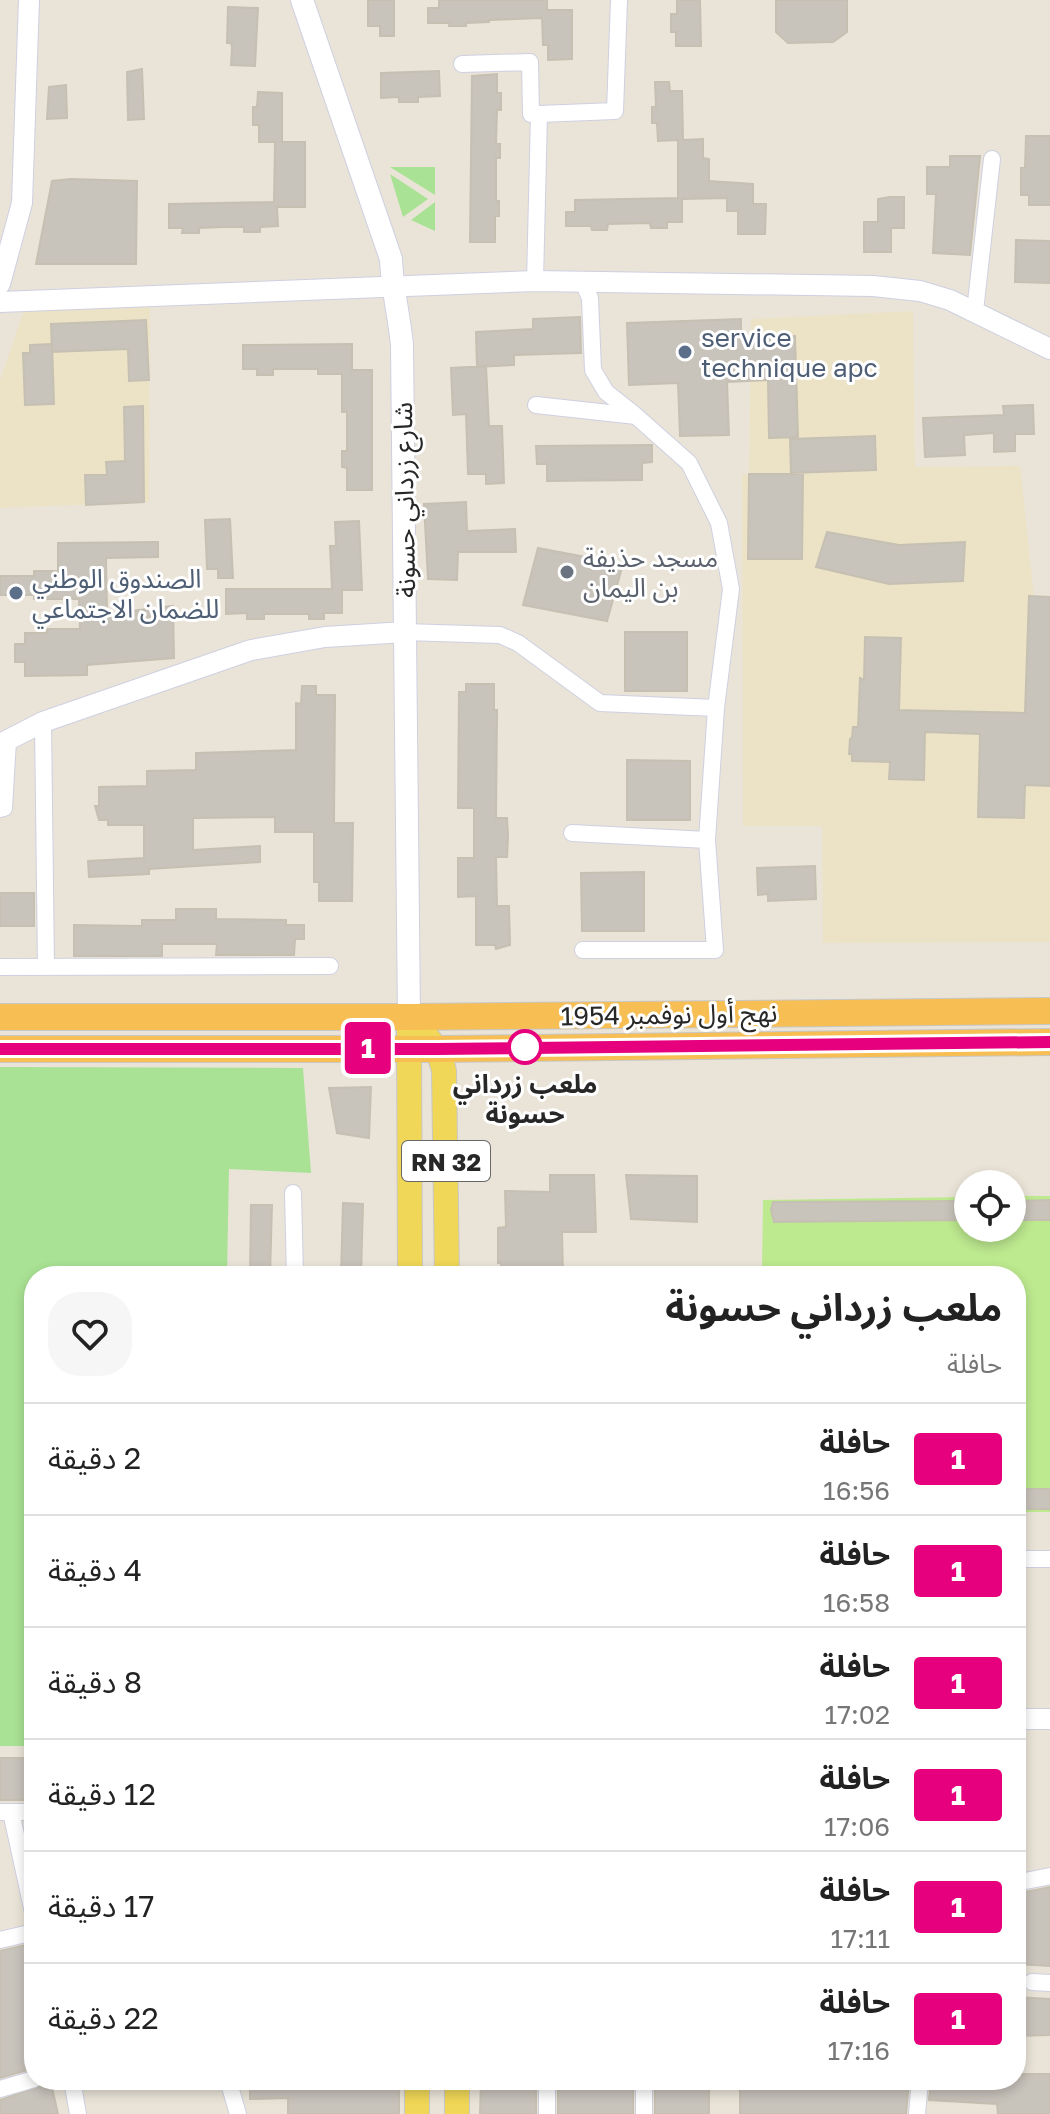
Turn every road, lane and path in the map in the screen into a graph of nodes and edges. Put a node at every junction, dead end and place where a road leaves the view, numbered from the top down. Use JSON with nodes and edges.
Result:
{"nodes":[{"id":1,"x":29,"y":0,"type":"edge"},
{"id":2,"x":302,"y":0,"type":"edge"},
{"id":3,"x":619,"y":0,"type":"edge"},
{"id":4,"x":462,"y":64,"type":"dead end"},
{"id":5,"x":539,"y":114,"type":"junction"},
{"id":6,"x":992,"y":159,"type":"dead end"},
{"id":7,"x":1,"y":278,"type":"edge"},
{"id":8,"x":535,"y":281,"type":"junction"},
{"id":9,"x":583,"y":282,"type":"junction"},
{"id":10,"x":392,"y":287,"type":"junction"},
{"id":11,"x":0,"y":302,"type":"edge"},
{"id":12,"x":975,"y":311,"type":"junction"},
{"id":13,"x":1050,"y":349,"type":"edge"},
{"id":14,"x":536,"y":405,"type":"dead end"},
{"id":15,"x":636,"y":416,"type":"junction"},
{"id":16,"x":405,"y":632,"type":"junction"},
{"id":17,"x":716,"y":708,"type":"junction"},
{"id":18,"x":43,"y":722,"type":"junction"},
{"id":19,"x":4,"y":743,"type":"edge"},
{"id":20,"x":0,"y":809,"type":"edge"},
{"id":21,"x":572,"y":833,"type":"dead end"},
{"id":22,"x":707,"y":840,"type":"junction"},
{"id":23,"x":583,"y":950,"type":"dead end"},
{"id":24,"x":330,"y":966,"type":"dead end"},
{"id":25,"x":0,"y":967,"type":"edge"},
{"id":26,"x":46,"y":967,"type":"junction"},
{"id":27,"x":1050,"y":1011,"type":"edge"},
{"id":28,"x":0,"y":1017,"type":"edge"},
{"id":29,"x":409,"y":1017,"type":"junction"},
{"id":30,"x":1050,"y":1042,"type":"edge"},
{"id":31,"x":408,"y":1048,"type":"junction"},
{"id":32,"x":0,"y":1049,"type":"edge"},
{"id":33,"x":437,"y":1049,"type":"junction"},
{"id":34,"x":293,"y":1193,"type":"dead end"},
{"id":35,"x":295,"y":1266,"type":"edge"},
{"id":36,"x":410,"y":1266,"type":"edge"},
{"id":37,"x":447,"y":1266,"type":"edge"},
{"id":38,"x":1026,"y":1559,"type":"edge"},
{"id":39,"x":1050,"y":1559,"type":"edge"},
{"id":40,"x":1026,"y":1719,"type":"edge"},
{"id":41,"x":1050,"y":1719,"type":"edge"},
{"id":42,"x":6,"y":1812,"type":"edge"},
{"id":43,"x":1050,"y":1876,"type":"edge"},
{"id":44,"x":24,"y":1880,"type":"edge"},
{"id":45,"x":1026,"y":1881,"type":"edge"},
{"id":46,"x":24,"y":1934,"type":"edge"},
{"id":47,"x":0,"y":1940,"type":"edge"},
{"id":48,"x":1032,"y":1982,"type":"dead end"},
{"id":49,"x":1050,"y":1983,"type":"edge"},
{"id":50,"x":24,"y":2082,"type":"edge"},
{"id":51,"x":0,"y":2089,"type":"edge"},
{"id":52,"x":74,"y":2090,"type":"edge"},
{"id":53,"x":231,"y":2090,"type":"edge"},
{"id":54,"x":417,"y":2090,"type":"edge"},
{"id":55,"x":457,"y":2090,"type":"edge"},
{"id":56,"x":547,"y":2090,"type":"edge"},
{"id":57,"x":644,"y":2090,"type":"edge"},
{"id":58,"x":919,"y":2090,"type":"edge"},
{"id":59,"x":78,"y":2114,"type":"edge"},
{"id":60,"x":238,"y":2114,"type":"edge"},
{"id":61,"x":417,"y":2114,"type":"edge"},
{"id":62,"x":457,"y":2114,"type":"edge"},
{"id":63,"x":547,"y":2114,"type":"edge"},
{"id":64,"x":644,"y":2114,"type":"edge"},
{"id":65,"x":917,"y":2114,"type":"edge"}],
"edges":[{"from":1,"to":7,"type":"street"},
{"from":2,"to":10,"type":"main road","name":"شارع زرداني حسونة"},
{"from":3,"to":5,"type":"street"},
{"from":4,"to":5,"type":"street"},
{"from":5,"to":8,"type":"street"},
{"from":6,"to":12,"type":"street"},
{"from":8,"to":9,"type":"street"},
{"from":8,"to":10,"type":"street"},
{"from":9,"to":12,"type":"street"},
{"from":9,"to":15,"type":"street"},
{"from":10,"to":11,"type":"street"},
{"from":10,"to":16,"type":"main road","name":"شارع زرداني حسونة"},
{"from":12,"to":13,"type":"street"},
{"from":14,"to":15,"type":"street"},
{"from":15,"to":17,"type":"street"},
{"from":16,"to":17,"type":"street"},
{"from":16,"to":18,"type":"street"},
{"from":16,"to":29,"type":"main road","name":"شارع زرداني حسونة"},
{"from":17,"to":22,"type":"street"},
{"from":18,"to":19,"type":"street"},
{"from":18,"to":26,"type":"street"},
{"from":19,"to":20,"type":"street"},
{"from":21,"to":22,"type":"street"},
{"from":22,"to":23,"type":"street"},
{"from":24,"to":26,"type":"street"},
{"from":25,"to":26,"type":"street"},
{"from":27,"to":29,"type":"highway","name":"نهج أول نوفمبر 1954"},
{"from":28,"to":29,"type":"highway","name":"نهج أول نوفمبر 1954"},
{"from":29,"to":31,"type":"main road","name":"شارع زرداني حسونة","number":"RN 32"},
{"from":29,"to":33,"type":"main road","number":"RN 32"},
{"from":30,"to":33,"type":"highway","name":"نهج أول نوفمبر 1954"},
{"from":31,"to":32,"type":"highway"},
{"from":31,"to":33,"type":"highway","name":"نهج أول نوفمبر 1954"},
{"from":31,"to":36,"type":"main road","name":"شارع زرداني حسونة","number":"RN 32"},
{"from":33,"to":37,"type":"main road","number":"RN 32"},
{"from":34,"to":35,"type":"street"},
{"from":38,"to":39,"type":"street"},
{"from":40,"to":41,"type":"street"},
{"from":42,"to":44,"type":"street"},
{"from":43,"to":45,"type":"street"},
{"from":46,"to":47,"type":"street"},
{"from":48,"to":49,"type":"street"},
{"from":50,"to":51,"type":"street"},
{"from":52,"to":59,"type":"street"},
{"from":53,"to":60,"type":"street"},
{"from":54,"to":61,"type":"main road"},
{"from":55,"to":62,"type":"main road"},
{"from":56,"to":63,"type":"street"},
{"from":57,"to":64,"type":"street"},
{"from":58,"to":65,"type":"street"}]}
